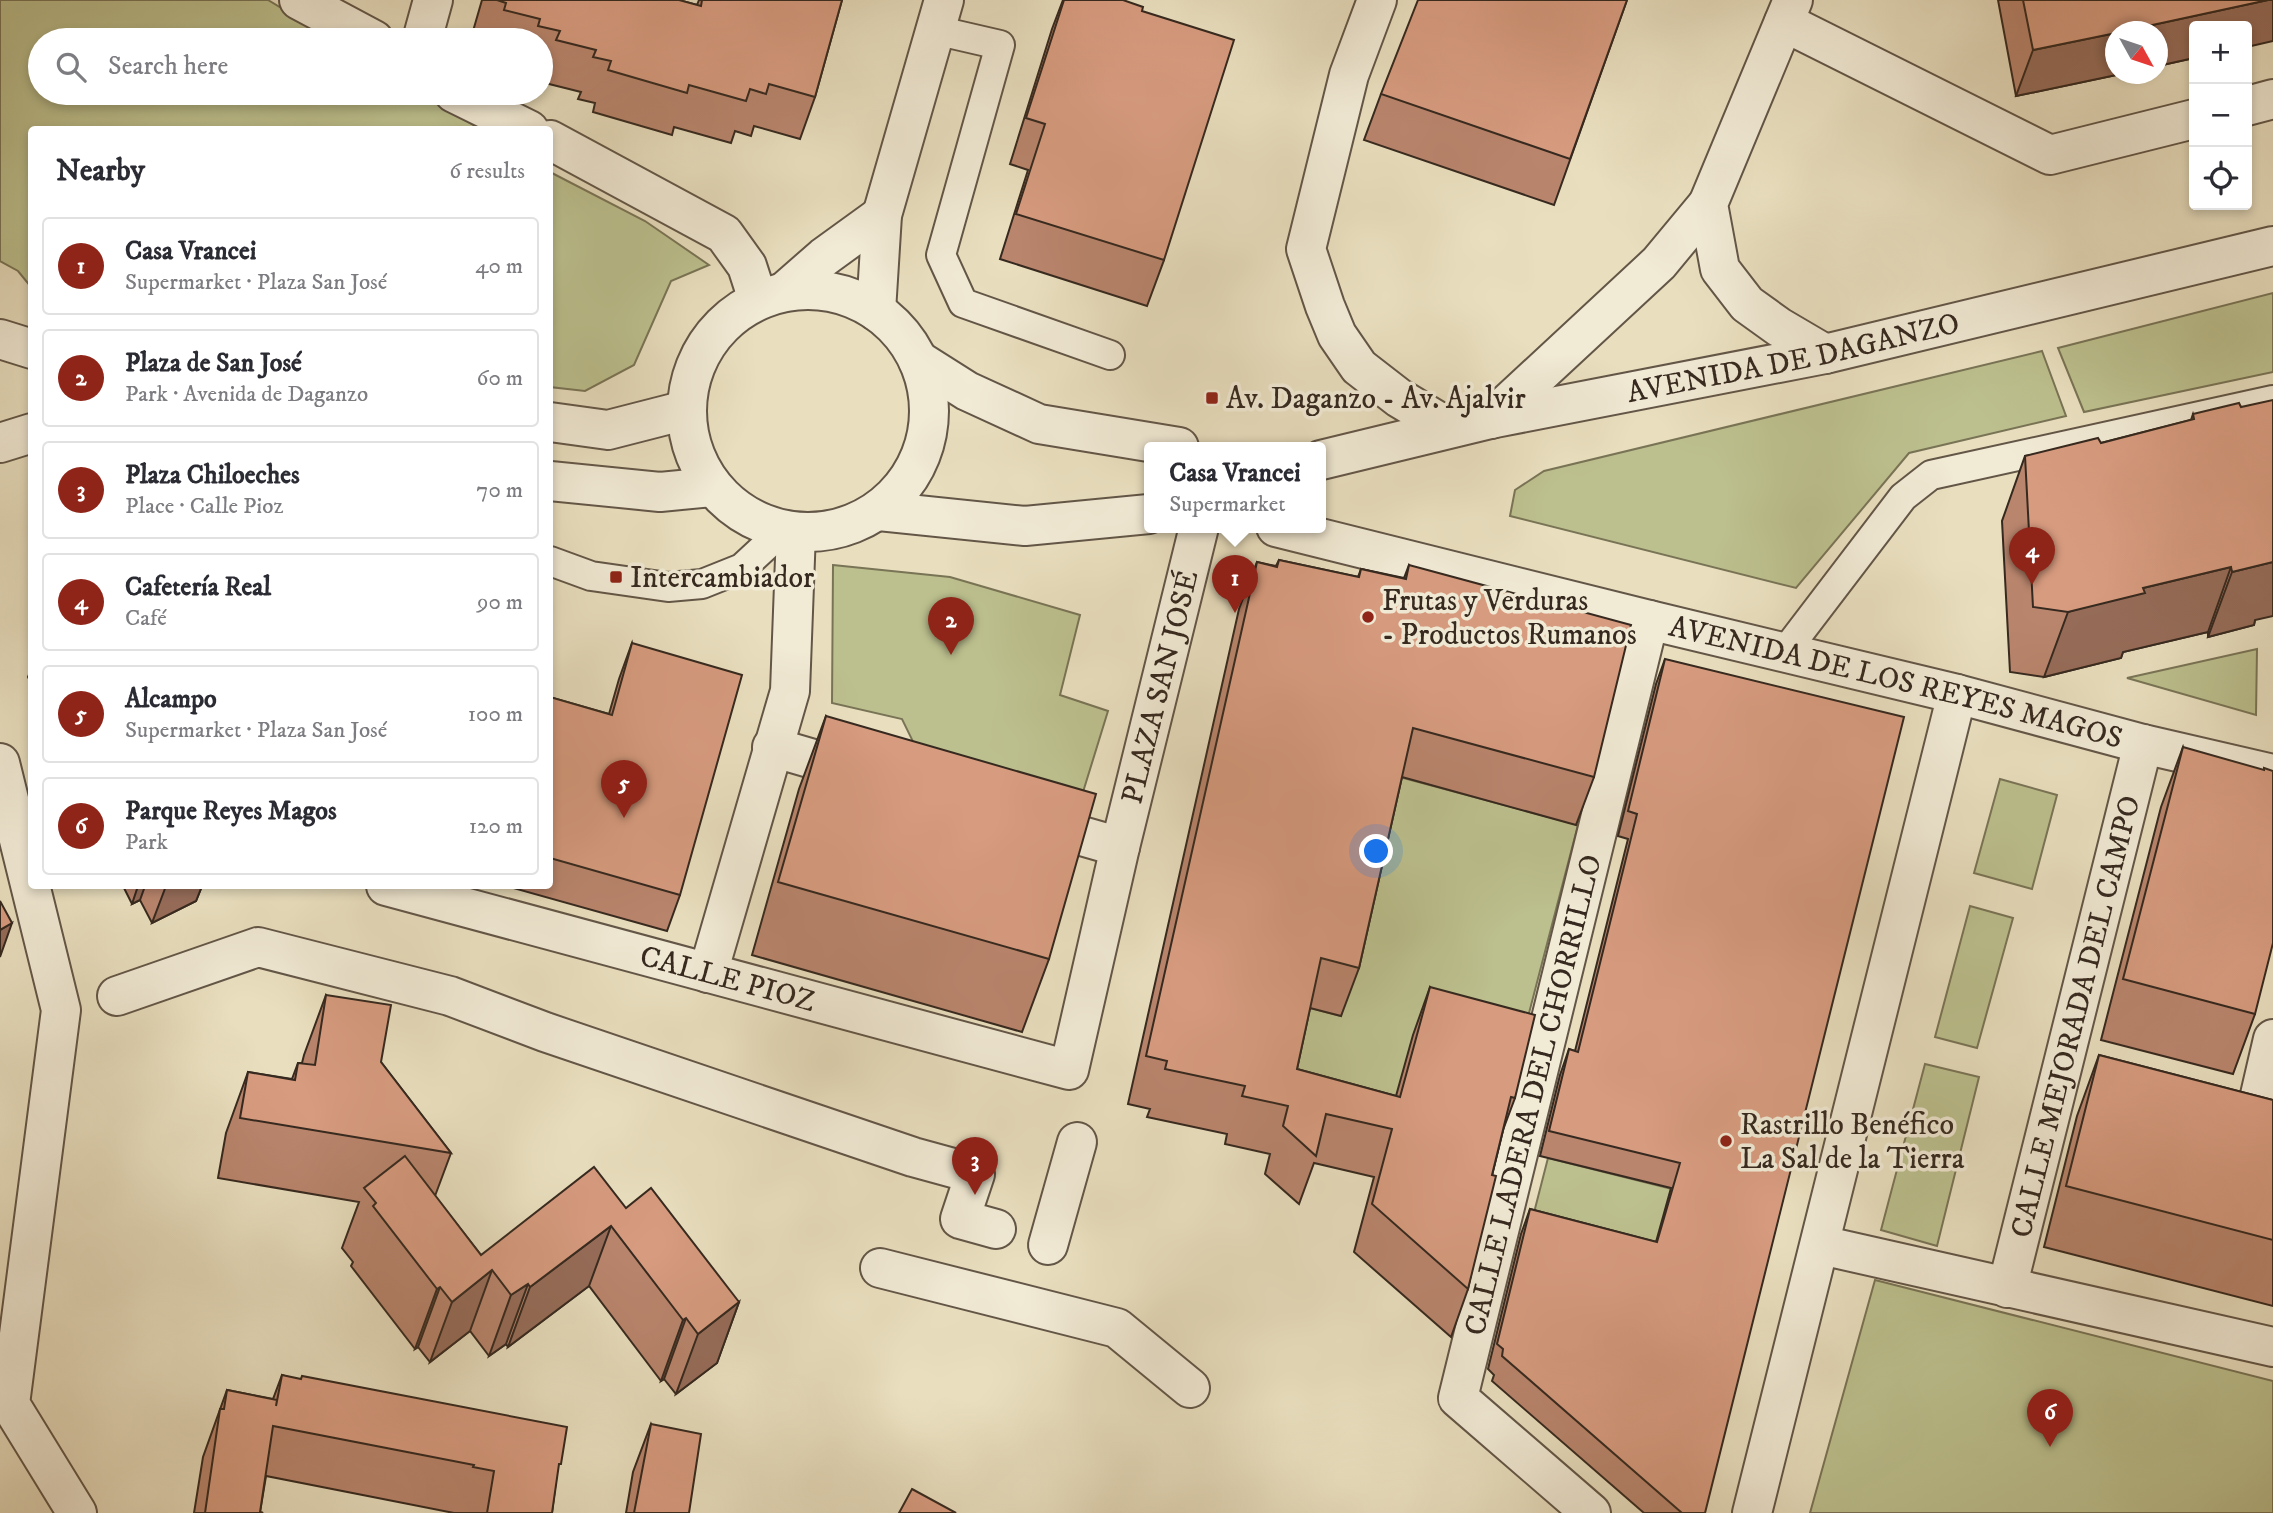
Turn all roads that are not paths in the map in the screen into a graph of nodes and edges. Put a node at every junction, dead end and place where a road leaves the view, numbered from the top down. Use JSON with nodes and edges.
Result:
{"nodes":[{"id":1,"x":299,"y":0,"type":"edge"},
{"id":2,"x":433,"y":0,"type":"edge"},
{"id":3,"x":1377,"y":0,"type":"edge"},
{"id":4,"x":1788,"y":11,"type":"edge"},
{"id":5,"x":939,"y":15,"type":"edge"},
{"id":6,"x":352,"y":28,"type":"edge"},
{"id":7,"x":425,"y":28,"type":"edge"},
{"id":8,"x":2273,"y":99,"type":"edge"},
{"id":9,"x":478,"y":105,"type":"edge"},
{"id":10,"x":2252,"y":105,"type":"edge"},
{"id":11,"x":2189,"y":120,"type":"edge"},
{"id":12,"x":521,"y":126,"type":"edge"},
{"id":13,"x":553,"y":142,"type":"edge"},
{"id":14,"x":1708,"y":204,"type":"junction"},
{"id":15,"x":882,"y":215,"type":"junction"},
{"id":16,"x":2270,"y":248,"type":"edge"},
{"id":17,"x":771,"y":296,"type":"junction"},
{"id":18,"x":876,"y":311,"type":"junction"},
{"id":19,"x":0,"y":339,"type":"edge"},
{"id":20,"x":28,"y":348,"type":"edge"},
{"id":21,"x":1110,"y":355,"type":"dead end"},
{"id":22,"x":1825,"y":355,"type":"junction"},
{"id":23,"x":918,"y":360,"type":"junction"},
{"id":24,"x":2273,"y":400,"type":"edge"},
{"id":25,"x":686,"y":411,"type":"junction"},
{"id":26,"x":1490,"y":419,"type":"junction"},
{"id":27,"x":553,"y":422,"type":"edge"},
{"id":28,"x":1449,"y":428,"type":"junction"},
{"id":29,"x":28,"y":434,"type":"edge"},
{"id":30,"x":1148,"y":442,"type":"edge"},
{"id":31,"x":0,"y":443,"type":"edge"},
{"id":32,"x":1326,"y":459,"type":"edge"},
{"id":33,"x":553,"y":481,"type":"edge"},
{"id":34,"x":712,"y":487,"type":"junction"},
{"id":35,"x":879,"y":511,"type":"junction"},
{"id":36,"x":1144,"y":514,"type":"edge"},
{"id":37,"x":789,"y":531,"type":"junction"},
{"id":38,"x":1198,"y":533,"type":"edge"},
{"id":39,"x":1300,"y":533,"type":"edge"},
{"id":40,"x":553,"y":562,"type":"edge"},
{"id":41,"x":1649,"y":620,"type":"junction"},
{"id":42,"x":1784,"y":653,"type":"junction"},
{"id":43,"x":1958,"y":694,"type":"junction"},
{"id":44,"x":2143,"y":744,"type":"junction"},
{"id":45,"x":772,"y":747,"type":"junction"},
{"id":46,"x":0,"y":763,"type":"edge"},
{"id":47,"x":2273,"y":774,"type":"edge"},
{"id":48,"x":896,"y":783,"type":"edge"},
{"id":49,"x":1001,"y":813,"type":"edge"},
{"id":50,"x":1121,"y":847,"type":"junction"},
{"id":51,"x":28,"y":876,"type":"edge"},
{"id":52,"x":31,"y":889,"type":"edge"},
{"id":53,"x":397,"y":889,"type":"edge"},
{"id":54,"x":708,"y":974,"type":"junction"},
{"id":55,"x":117,"y":996,"type":"dead end"},
{"id":56,"x":2273,"y":1039,"type":"edge"},
{"id":57,"x":1069,"y":1070,"type":"joint"},
{"id":58,"x":2061,"y":1070,"type":"junction"},
{"id":59,"x":2100,"y":1080,"type":"edge"},
{"id":60,"x":2215,"y":1111,"type":"edge"},
{"id":61,"x":2263,"y":1124,"type":"edge"},
{"id":62,"x":1077,"y":1142,"type":"dead end"},
{"id":63,"x":996,"y":1229,"type":"dead end"},
{"id":64,"x":1048,"y":1245,"type":"dead end"},
{"id":65,"x":1821,"y":1245,"type":"junction"},
{"id":66,"x":880,"y":1268,"type":"dead end"},
{"id":67,"x":2007,"y":1288,"type":"junction"},
{"id":68,"x":2273,"y":1347,"type":"edge"},
{"id":69,"x":1190,"y":1388,"type":"dead end"},
{"id":70,"x":5,"y":1408,"type":"edge"},
{"id":71,"x":77,"y":1513,"type":"edge"},
{"id":72,"x":1591,"y":1513,"type":"edge"},
{"id":73,"x":1752,"y":1513,"type":"edge"}],
"edges":[{"from":1,"to":6,"type":"street"},
{"from":2,"to":7,"type":"street"},
{"from":3,"to":28,"type":"street"},
{"from":4,"to":11,"type":"street"},
{"from":4,"to":14,"type":"street"},
{"from":5,"to":15,"type":"street"},
{"from":5,"to":21,"type":"lane"},
{"from":8,"to":10,"type":"street"},
{"from":9,"to":12,"type":"street"},
{"from":13,"to":17,"type":"street"},
{"from":14,"to":22,"type":"street"},
{"from":14,"to":26,"type":"street"},
{"from":15,"to":17,"type":"street"},
{"from":15,"to":18,"type":"street"},
{"from":16,"to":22,"type":"street","name":"AVENIDA DE DAGANZO"},
{"from":17,"to":18,"type":"street"},
{"from":17,"to":25,"type":"street"},
{"from":18,"to":23,"type":"street"},
{"from":19,"to":20,"type":"street"},
{"from":22,"to":26,"type":"street","name":"AVENIDA DE DAGANZO"},
{"from":23,"to":30,"type":"street"},
{"from":23,"to":35,"type":"street"},
{"from":24,"to":42,"type":"lane"},
{"from":25,"to":27,"type":"street"},
{"from":25,"to":34,"type":"street"},
{"from":26,"to":28,"type":"street","name":"AVENIDA DE DAGANZO"},
{"from":28,"to":32,"type":"street","name":"AVENIDA DE DAGANZO"},
{"from":29,"to":31,"type":"street"},
{"from":33,"to":34,"type":"street"},
{"from":34,"to":37,"type":"street"},
{"from":35,"to":36,"type":"street"},
{"from":35,"to":37,"type":"street"},
{"from":37,"to":40,"type":"lane"},
{"from":37,"to":45,"type":"street"},
{"from":38,"to":50,"type":"street","name":"PLAZA SAN JOSÉ"},
{"from":39,"to":41,"type":"street","name":"AVENIDA DE LOS REYES MAGOS"},
{"from":41,"to":42,"type":"street","name":"AVENIDA DE LOS REYES MAGOS"},
{"from":41,"to":72,"type":"street","name":"CALLE LADERA DEL CHORRILLO"},
{"from":42,"to":43,"type":"street","name":"AVENIDA DE LOS REYES MAGOS"},
{"from":43,"to":44,"type":"street","name":"AVENIDA DE LOS REYES MAGOS"},
{"from":43,"to":65,"type":"street"},
{"from":44,"to":47,"type":"street","name":"AVENIDA DE LOS REYES MAGOS"},
{"from":44,"to":58,"type":"street","name":"CALLE MEJORADA DEL CAMPO"},
{"from":45,"to":48,"type":"street"},
{"from":45,"to":54,"type":"street"},
{"from":46,"to":51,"type":"street"},
{"from":49,"to":50,"type":"street","name":"PLAZA SAN JOSÉ"},
{"from":50,"to":57,"type":"street","name":"PLAZA SAN JOSÉ"},
{"from":52,"to":70,"type":"street"},
{"from":53,"to":54,"type":"street","name":"CALLE PIOZ"},
{"from":54,"to":57,"type":"street","name":"CALLE PIOZ"},
{"from":55,"to":63,"type":"street"},
{"from":56,"to":61,"type":"street"},
{"from":58,"to":59,"type":"street"},
{"from":58,"to":67,"type":"street","name":"CALLE MEJORADA DEL CAMPO"},
{"from":60,"to":61,"type":"street"},
{"from":62,"to":64,"type":"street"},
{"from":65,"to":67,"type":"street"},
{"from":65,"to":73,"type":"street"},
{"from":66,"to":69,"type":"street"},
{"from":67,"to":68,"type":"street"},
{"from":70,"to":71,"type":"street"}]}
